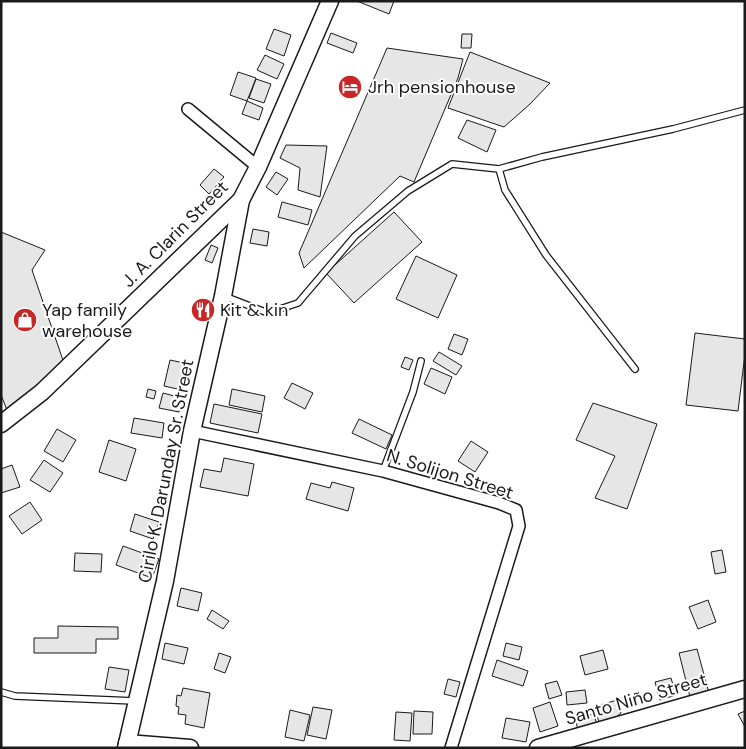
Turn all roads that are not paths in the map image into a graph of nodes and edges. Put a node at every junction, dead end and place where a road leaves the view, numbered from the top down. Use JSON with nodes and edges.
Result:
{"nodes":[{"id":1,"x":330,"y":1,"type":"edge"},
{"id":2,"x":188,"y":109,"type":"dead end"},
{"id":3,"x":745,"y":110,"type":"edge"},
{"id":4,"x":258,"y":166,"type":"junction"},
{"id":5,"x":500,"y":169,"type":"junction"},
{"id":6,"x":241,"y":200,"type":"junction"},
{"id":7,"x":222,"y":296,"type":"junction"},
{"id":8,"x":421,"y":361,"type":"dead end"},
{"id":9,"x":635,"y":369,"type":"dead end"},
{"id":10,"x":1,"y":424,"type":"edge"},
{"id":11,"x":192,"y":431,"type":"junction"},
{"id":12,"x":383,"y":471,"type":"junction"},
{"id":13,"x":745,"y":689,"type":"edge"},
{"id":14,"x":1,"y":692,"type":"edge"},
{"id":15,"x":137,"y":701,"type":"junction"},
{"id":16,"x":127,"y":746,"type":"edge"},
{"id":17,"x":190,"y":748,"type":"edge"},
{"id":18,"x":451,"y":748,"type":"edge"},
{"id":19,"x":538,"y":748,"type":"edge"}],
"edges":[{"from":1,"to":4,"type":"main road","name":"J. A. Clarin Street"},
{"from":2,"to":4,"type":"street"},
{"from":3,"to":5,"type":"lane"},
{"from":4,"to":6,"type":"main road","name":"J. A. Clarin Street"},
{"from":5,"to":7,"type":"lane"},
{"from":5,"to":9,"type":"lane"},
{"from":6,"to":7,"type":"main road","name":"Cirilo K. Darunday Sr. Street"},
{"from":6,"to":10,"type":"main road","name":"J. A. Clarin Street"},
{"from":7,"to":11,"type":"main road","name":"Cirilo K. Darunday Sr. Street"},
{"from":8,"to":12,"type":"lane"},
{"from":11,"to":12,"type":"street","name":"N. Solijon Street"},
{"from":11,"to":15,"type":"main road","name":"Cirilo K. Darunday Sr. Street"},
{"from":12,"to":18,"type":"street","name":"N. Solijon Street"},
{"from":13,"to":19,"type":"main road","name":"Santo Niño Street"},
{"from":14,"to":15,"type":"lane"},
{"from":15,"to":16,"type":"main road","name":"Cirilo K. Darunday Sr. Street"},
{"from":16,"to":17,"type":"main road"}]}
